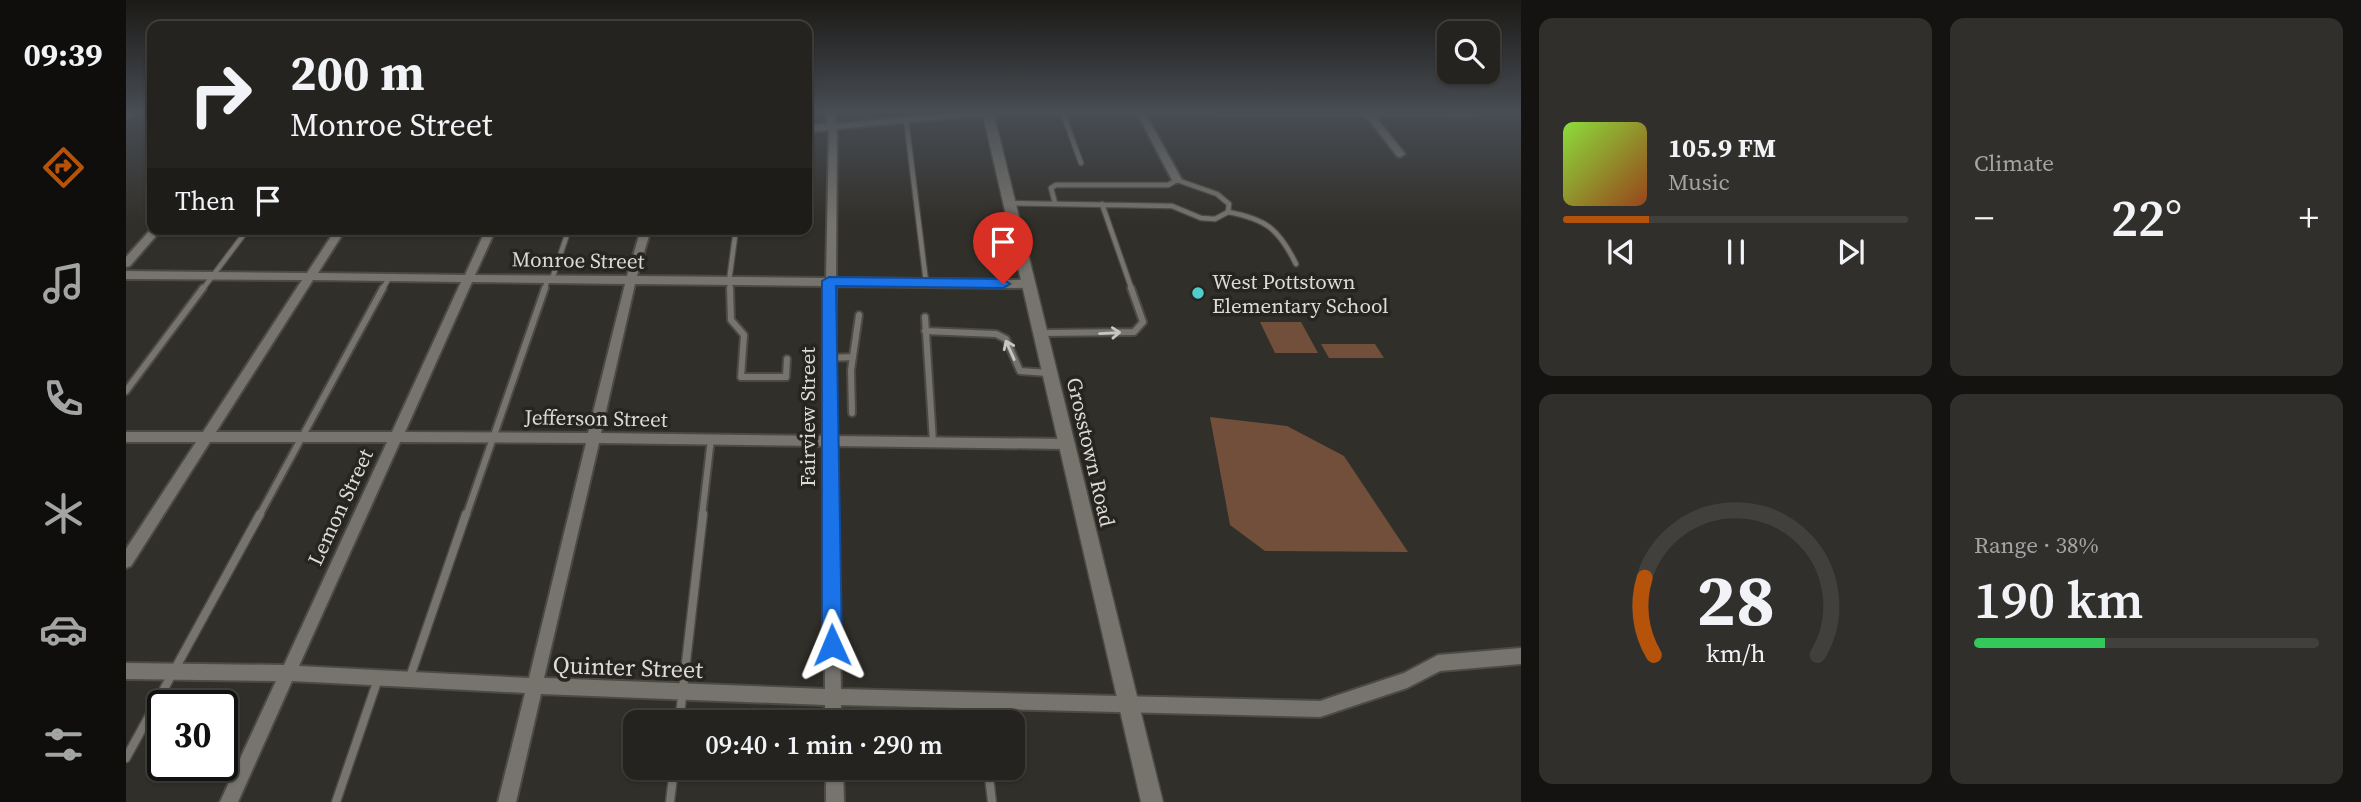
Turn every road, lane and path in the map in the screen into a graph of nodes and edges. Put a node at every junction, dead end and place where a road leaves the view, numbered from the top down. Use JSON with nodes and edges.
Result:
{"nodes":[{"id":1,"x":832,"y":148,"type":"edge"},
{"id":2,"x":910,"y":148,"type":"edge"},
{"id":3,"x":996,"y":148,"type":"edge"},
{"id":4,"x":1076,"y":148,"type":"edge"},
{"id":5,"x":1160,"y":148,"type":"edge"},
{"id":6,"x":1396,"y":148,"type":"edge"},
{"id":7,"x":1400,"y":154,"type":"dead end"},
{"id":8,"x":1081,"y":163,"type":"dead end"},
{"id":9,"x":1177,"y":180,"type":"junction"},
{"id":10,"x":1009,"y":203,"type":"junction"},
{"id":11,"x":1055,"y":203,"type":"junction"},
{"id":12,"x":1102,"y":204,"type":"junction"},
{"id":13,"x":1228,"y":212,"type":"junction"},
{"id":14,"x":152,"y":235,"type":"edge"},
{"id":15,"x":244,"y":235,"type":"edge"},
{"id":16,"x":337,"y":235,"type":"edge"},
{"id":17,"x":488,"y":235,"type":"edge"},
{"id":18,"x":567,"y":235,"type":"edge"},
{"id":19,"x":644,"y":235,"type":"edge"},
{"id":20,"x":735,"y":235,"type":"edge"},
{"id":21,"x":126,"y":264,"type":"edge"},
{"id":22,"x":1296,"y":264,"type":"dead end"},
{"id":23,"x":126,"y":275,"type":"edge"},
{"id":24,"x":213,"y":276,"type":"junction"},
{"id":25,"x":311,"y":278,"type":"junction"},
{"id":26,"x":389,"y":278,"type":"junction"},
{"id":27,"x":468,"y":278,"type":"junction"},
{"id":28,"x":550,"y":279,"type":"junction"},
{"id":29,"x":631,"y":279,"type":"junction"},
{"id":30,"x":729,"y":281,"type":"junction"},
{"id":31,"x":829,"y":281,"type":"junction"},
{"id":32,"x":926,"y":282,"type":"junction"},
{"id":33,"x":1029,"y":284,"type":"junction"},
{"id":34,"x":859,"y":316,"type":"dead end"},
{"id":35,"x":925,"y":317,"type":"dead end"},
{"id":36,"x":925,"y":331,"type":"junction"},
{"id":37,"x":1041,"y":333,"type":"junction"},
{"id":38,"x":853,"y":357,"type":"junction"},
{"id":39,"x":829,"y":358,"type":"junction"},
{"id":40,"x":787,"y":359,"type":"dead end"},
{"id":41,"x":1050,"y":373,"type":"junction"},
{"id":42,"x":126,"y":391,"type":"edge"},
{"id":43,"x":852,"y":413,"type":"dead end"},
{"id":44,"x":303,"y":436,"type":"junction"},
{"id":45,"x":396,"y":436,"type":"junction"},
{"id":46,"x":126,"y":437,"type":"edge"},
{"id":47,"x":205,"y":437,"type":"junction"},
{"id":48,"x":493,"y":437,"type":"junction"},
{"id":49,"x":595,"y":438,"type":"junction"},
{"id":50,"x":711,"y":439,"type":"junction"},
{"id":51,"x":829,"y":440,"type":"junction"},
{"id":52,"x":933,"y":442,"type":"junction"},
{"id":53,"x":1065,"y":444,"type":"junction"},
{"id":54,"x":126,"y":561,"type":"edge"},
{"id":55,"x":1521,"y":656,"type":"edge"},
{"id":56,"x":126,"y":671,"type":"edge"},
{"id":57,"x":173,"y":672,"type":"junction"},
{"id":58,"x":287,"y":673,"type":"junction"},
{"id":59,"x":379,"y":678,"type":"junction"},
{"id":60,"x":410,"y":679,"type":"junction"},
{"id":61,"x":534,"y":686,"type":"junction"},
{"id":62,"x":682,"y":691,"type":"junction"},
{"id":63,"x":833,"y":697,"type":"junction"},
{"id":64,"x":979,"y":698,"type":"junction"},
{"id":65,"x":1128,"y":704,"type":"junction"},
{"id":66,"x":680,"y":710,"type":"edge"},
{"id":67,"x":833,"y":710,"type":"edge"},
{"id":68,"x":980,"y":710,"type":"edge"},
{"id":69,"x":126,"y":758,"type":"edge"},
{"id":70,"x":673,"y":780,"type":"edge"},
{"id":71,"x":834,"y":780,"type":"edge"},
{"id":72,"x":989,"y":780,"type":"edge"},
{"id":73,"x":229,"y":802,"type":"edge"},
{"id":74,"x":336,"y":802,"type":"edge"},
{"id":75,"x":507,"y":802,"type":"edge"},
{"id":76,"x":670,"y":802,"type":"edge"},
{"id":77,"x":835,"y":802,"type":"edge"},
{"id":78,"x":992,"y":802,"type":"edge"},
{"id":79,"x":1152,"y":802,"type":"edge"}],
"edges":[{"from":1,"to":31,"type":"street","name":"Fairview Street"},
{"from":2,"to":32,"type":"lane"},
{"from":3,"to":10,"type":"street","name":"Grosstown Road"},
{"from":4,"to":8,"type":"lane"},
{"from":5,"to":9,"type":"street"},
{"from":6,"to":7,"type":"street"},
{"from":9,"to":11,"type":"lane"},
{"from":9,"to":13,"type":"lane"},
{"from":10,"to":11,"type":"lane"},
{"from":10,"to":33,"type":"street","name":"Grosstown Road"},
{"from":11,"to":12,"type":"lane"},
{"from":12,"to":13,"type":"lane"},
{"from":37,"to":12,"type":"lane","one_way":true},
{"from":13,"to":22,"type":"lane"},
{"from":14,"to":21,"type":"street"},
{"from":15,"to":24,"type":"lane"},
{"from":16,"to":25,"type":"street"},
{"from":17,"to":27,"type":"street","name":"Lemon Street"},
{"from":18,"to":28,"type":"lane"},
{"from":19,"to":29,"type":"street"},
{"from":20,"to":30,"type":"lane"},
{"from":23,"to":24,"type":"street","name":"Monroe Street"},
{"from":24,"to":25,"type":"street","name":"Monroe Street"},
{"from":24,"to":42,"type":"lane"},
{"from":25,"to":26,"type":"street","name":"Monroe Street"},
{"from":25,"to":47,"type":"street"},
{"from":26,"to":27,"type":"street","name":"Monroe Street"},
{"from":26,"to":44,"type":"lane"},
{"from":27,"to":28,"type":"street","name":"Monroe Street"},
{"from":27,"to":45,"type":"street","name":"Lemon Street"},
{"from":28,"to":29,"type":"street","name":"Monroe Street"},
{"from":28,"to":48,"type":"lane"},
{"from":29,"to":30,"type":"street","name":"Monroe Street"},
{"from":29,"to":49,"type":"street"},
{"from":30,"to":31,"type":"street","name":"Monroe Street"},
{"from":30,"to":40,"type":"lane"},
{"from":31,"to":32,"type":"street","name":"Monroe Street"},
{"from":31,"to":39,"type":"street","name":"Fairview Street"},
{"from":32,"to":33,"type":"street","name":"Monroe Street"},
{"from":33,"to":37,"type":"street","name":"Grosstown Road"},
{"from":34,"to":38,"type":"lane"},
{"from":35,"to":36,"type":"lane"},
{"from":41,"to":36,"type":"lane","one_way":true},
{"from":36,"to":52,"type":"lane"},
{"from":37,"to":41,"type":"street","name":"Grosstown Road"},
{"from":38,"to":39,"type":"lane"},
{"from":38,"to":43,"type":"lane"},
{"from":39,"to":51,"type":"street","name":"Fairview Street"},
{"from":41,"to":53,"type":"street","name":"Grosstown Road"},
{"from":44,"to":45,"type":"street","name":"Jefferson Street"},
{"from":44,"to":47,"type":"street","name":"Jefferson Street"},
{"from":44,"to":57,"type":"lane"},
{"from":45,"to":48,"type":"street","name":"Jefferson Street"},
{"from":45,"to":58,"type":"street","name":"Lemon Street"},
{"from":46,"to":47,"type":"street","name":"Jefferson Street"},
{"from":47,"to":54,"type":"street"},
{"from":48,"to":49,"type":"street","name":"Jefferson Street"},
{"from":48,"to":60,"type":"lane"},
{"from":49,"to":50,"type":"street","name":"Jefferson Street"},
{"from":49,"to":61,"type":"street"},
{"from":50,"to":51,"type":"street","name":"Jefferson Street"},
{"from":50,"to":62,"type":"lane"},
{"from":51,"to":52,"type":"street","name":"Jefferson Street"},
{"from":51,"to":63,"type":"street","name":"Fairview Street"},
{"from":52,"to":53,"type":"street","name":"Jefferson Street"},
{"from":53,"to":65,"type":"street","name":"Grosstown Road"},
{"from":55,"to":65,"type":"street","name":"Quinter Street"},
{"from":56,"to":57,"type":"street","name":"Quinter Street"},
{"from":57,"to":58,"type":"street","name":"Quinter Street"},
{"from":57,"to":69,"type":"lane"},
{"from":58,"to":59,"type":"street","name":"Quinter Street"},
{"from":58,"to":73,"type":"street","name":"Lemon Street"},
{"from":59,"to":60,"type":"street","name":"Quinter Street"},
{"from":59,"to":74,"type":"lane"},
{"from":60,"to":61,"type":"street","name":"Quinter Street"},
{"from":61,"to":62,"type":"street","name":"Quinter Street"},
{"from":61,"to":75,"type":"street"},
{"from":62,"to":63,"type":"street","name":"Quinter Street"},
{"from":62,"to":66,"type":"lane"},
{"from":63,"to":64,"type":"street","name":"Quinter Street"},
{"from":63,"to":67,"type":"street","name":"Fairview Street"},
{"from":64,"to":65,"type":"street","name":"Quinter Street"},
{"from":64,"to":68,"type":"lane"},
{"from":65,"to":79,"type":"street","name":"Grosstown Road"},
{"from":70,"to":76,"type":"lane"},
{"from":71,"to":77,"type":"street"},
{"from":72,"to":78,"type":"lane"}]}
